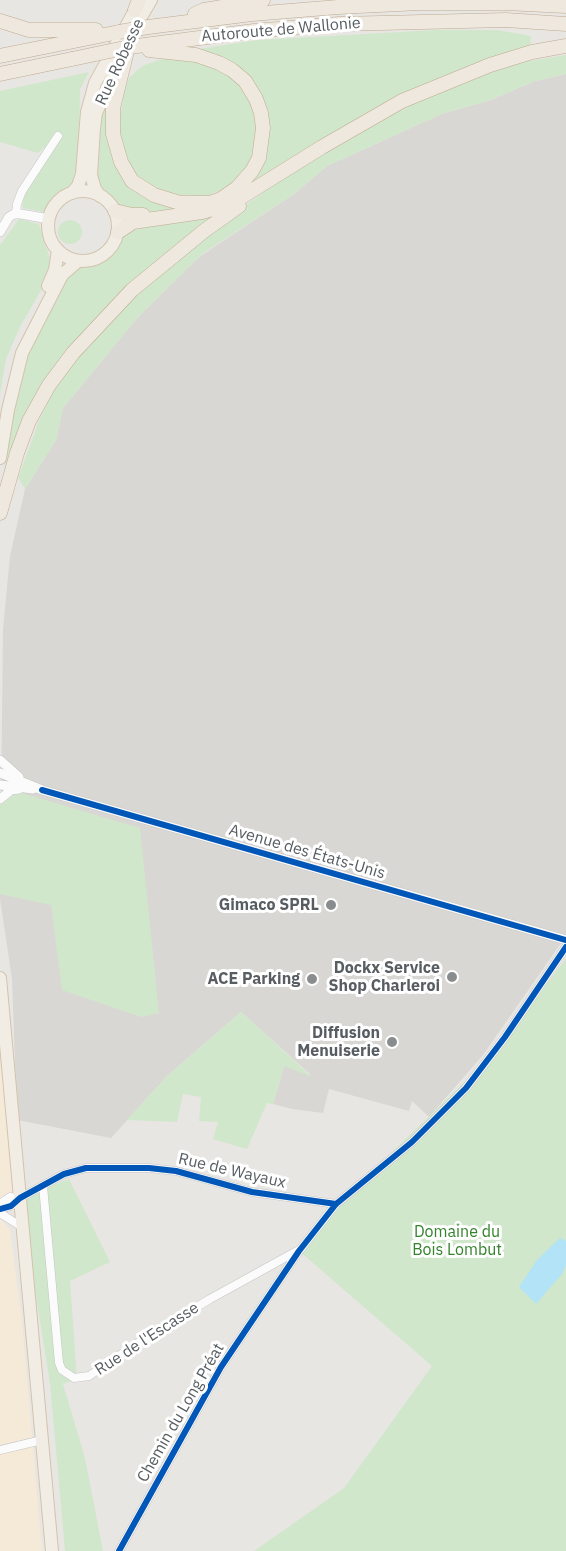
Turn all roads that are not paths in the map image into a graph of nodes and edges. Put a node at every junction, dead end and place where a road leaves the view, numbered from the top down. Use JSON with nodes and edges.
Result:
{"nodes":[{"id":1,"x":151,"y":0,"type":"edge"},
{"id":2,"x":263,"y":0,"type":"edge"},
{"id":3,"x":139,"y":3,"type":"edge"},
{"id":4,"x":566,"y":6,"type":"edge"},
{"id":5,"x":0,"y":21,"type":"edge"},
{"id":6,"x":174,"y":23,"type":"junction"},
{"id":7,"x":566,"y":24,"type":"edge"},
{"id":8,"x":82,"y":34,"type":"junction"},
{"id":9,"x":126,"y":38,"type":"junction"},
{"id":10,"x":163,"y":46,"type":"junction"},
{"id":11,"x":566,"y":46,"type":"edge"},
{"id":12,"x":0,"y":56,"type":"edge"},
{"id":13,"x":0,"y":74,"type":"edge"},
{"id":14,"x":58,"y":136,"type":"dead end"},
{"id":15,"x":264,"y":184,"type":"junction"},
{"id":16,"x":72,"y":193,"type":"junction"},
{"id":17,"x":100,"y":196,"type":"junction"},
{"id":18,"x":210,"y":203,"type":"junction"},
{"id":19,"x":115,"y":211,"type":"junction"},
{"id":20,"x":16,"y":214,"type":"junction"},
{"id":21,"x":49,"y":219,"type":"junction"},
{"id":22,"x":0,"y":232,"type":"edge"},
{"id":23,"x":118,"y":232,"type":"junction"},
{"id":24,"x":58,"y":250,"type":"junction"},
{"id":25,"x":78,"y":261,"type":"junction"},
{"id":26,"x":0,"y":410,"type":"edge"},
{"id":27,"x":0,"y":458,"type":"edge"},
{"id":28,"x":0,"y":513,"type":"edge"},
{"id":29,"x":0,"y":759,"type":"edge"},
{"id":30,"x":0,"y":773,"type":"edge"},
{"id":31,"x":24,"y":784,"type":"junction"},
{"id":32,"x":0,"y":785,"type":"edge"},
{"id":33,"x":0,"y":799,"type":"edge"},
{"id":34,"x":566,"y":940,"type":"edge"},
{"id":35,"x":566,"y":947,"type":"edge"},
{"id":36,"x":0,"y":978,"type":"edge"},
{"id":37,"x":43,"y":1186,"type":"junction"},
{"id":38,"x":20,"y":1198,"type":"junction"},
{"id":39,"x":0,"y":1204,"type":"edge"},
{"id":40,"x":336,"y":1204,"type":"junction"},
{"id":41,"x":0,"y":1211,"type":"edge"},
{"id":42,"x":22,"y":1227,"type":"junction"},
{"id":43,"x":298,"y":1251,"type":"junction"},
{"id":44,"x":42,"y":1440,"type":"junction"},
{"id":45,"x":0,"y":1450,"type":"edge"},
{"id":46,"x":52,"y":1551,"type":"edge"},
{"id":47,"x":119,"y":1551,"type":"edge"}],
"edges":[{"from":1,"to":9,"type":"main road","name":"Rue Robesse"},
{"from":2,"to":6,"type":"highway"},
{"from":3,"to":16,"type":"main road","name":"Rue Robesse"},
{"from":4,"to":6,"type":"highway","name":"Autoroute de Wallonie"},
{"from":5,"to":8,"type":"highway"},
{"from":6,"to":9,"type":"highway","name":"Autoroute de Wallonie","bridge":true},
{"from":7,"to":10,"type":"highway","name":"Autoroute de Wallonie"},
{"from":8,"to":9,"type":"highway"},
{"from":8,"to":12,"type":"highway"},
{"from":9,"to":10,"type":"highway"},
{"from":9,"to":13,"type":"highway","name":"Autoroute de Wallonie","bridge":true},
{"from":9,"to":17,"type":"main road","name":"Rue Robesse"},
{"from":9,"to":18,"type":"highway"},
{"from":10,"to":18,"type":"highway"},
{"from":11,"to":15,"type":"highway"},
{"from":14,"to":20,"type":"street"},
{"from":15,"to":23,"type":"highway"},
{"from":15,"to":28,"type":"highway"},
{"from":16,"to":17,"type":"main road"},
{"from":16,"to":21,"type":"main road"},
{"from":17,"to":19,"type":"main road"},
{"from":18,"to":19,"type":"highway"},
{"from":19,"to":23,"type":"main road"},
{"from":20,"to":21,"type":"street"},
{"from":20,"to":22,"type":"street"},
{"from":21,"to":24,"type":"main road"},
{"from":23,"to":25,"type":"main road"},
{"from":24,"to":25,"type":"main road"},
{"from":24,"to":26,"type":"main road"},
{"from":25,"to":27,"type":"main road"},
{"from":29,"to":31,"type":"street"},
{"from":30,"to":31,"type":"street","name":"Avenue des États-Unis"},
{"from":31,"to":32,"type":"street","name":"Avenue des États-Unis"},
{"from":31,"to":33,"type":"street"},
{"from":31,"to":34,"type":"street","name":"Avenue des États-Unis"},
{"from":35,"to":40,"type":"street","name":"Chemin du Long Préat"},
{"from":36,"to":38,"type":"main road"},
{"from":37,"to":38,"type":"street","name":"Rue de Wayaux"},
{"from":37,"to":40,"type":"street","name":"Rue de Wayaux"},
{"from":37,"to":43,"type":"street","name":"Rue de l'Escasse"},
{"from":38,"to":39,"type":"street"},
{"from":38,"to":41,"type":"street"},
{"from":38,"to":42,"type":"main road"},
{"from":40,"to":43,"type":"street","name":"Chemin du Long Préat"},
{"from":41,"to":42,"type":"street"},
{"from":42,"to":44,"type":"main road"},
{"from":43,"to":47,"type":"street","name":"Chemin du Long Préat"},
{"from":44,"to":45,"type":"street"},
{"from":44,"to":46,"type":"main road"}]}
